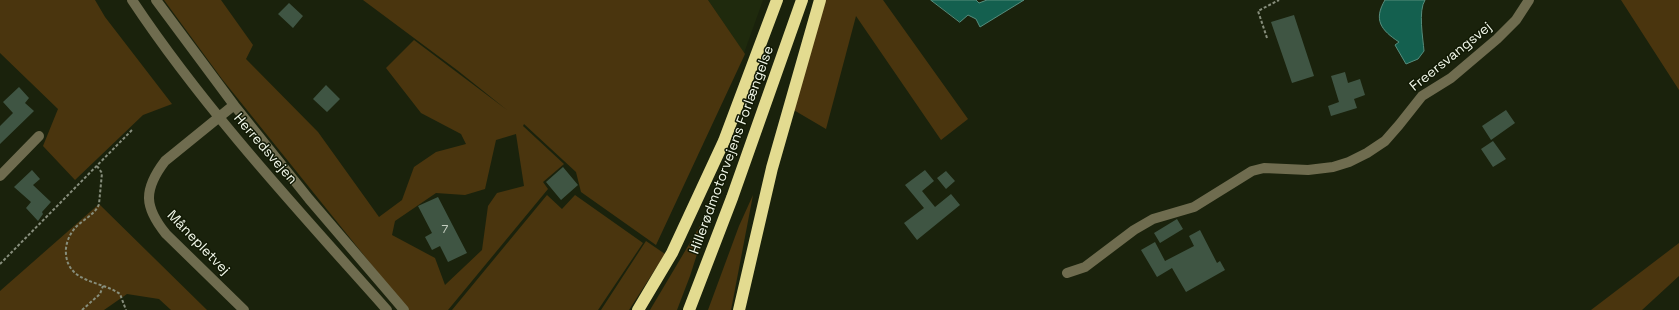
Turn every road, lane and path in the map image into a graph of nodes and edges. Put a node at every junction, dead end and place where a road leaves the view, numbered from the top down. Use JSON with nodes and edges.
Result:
{"nodes":[{"id":1,"x":132,"y":0,"type":"edge"},
{"id":2,"x":156,"y":0,"type":"edge"},
{"id":3,"x":777,"y":0,"type":"edge"},
{"id":4,"x":802,"y":0,"type":"edge"},
{"id":5,"x":820,"y":0,"type":"edge"},
{"id":6,"x":1280,"y":0,"type":"edge"},
{"id":7,"x":1530,"y":0,"type":"edge"},
{"id":8,"x":1267,"y":38,"type":"dead end"},
{"id":9,"x":234,"y":105,"type":"junction"},
{"id":10,"x":218,"y":117,"type":"junction"},
{"id":11,"x":133,"y":129,"type":"dead end"},
{"id":12,"x":39,"y":136,"type":"dead end"},
{"id":13,"x":97,"y":166,"type":"junction"},
{"id":14,"x":0,"y":176,"type":"edge"},
{"id":15,"x":0,"y":264,"type":"edge"},
{"id":16,"x":1067,"y":273,"type":"dead end"},
{"id":17,"x":103,"y":286,"type":"junction"},
{"id":18,"x":82,"y":310,"type":"edge"},
{"id":19,"x":126,"y":310,"type":"edge"},
{"id":20,"x":244,"y":310,"type":"edge"},
{"id":21,"x":387,"y":310,"type":"edge"},
{"id":22,"x":404,"y":310,"type":"edge"},
{"id":23,"x":638,"y":310,"type":"edge"},
{"id":24,"x":689,"y":310,"type":"edge"},
{"id":25,"x":739,"y":310,"type":"edge"}],
"edges":[{"from":1,"to":10,"type":"street","name":"Herredsvejen"},
{"from":2,"to":9,"type":"street","name":"Herredsvejen"},
{"from":3,"to":23,"type":"highway"},
{"from":4,"to":24,"type":"highway","name":"Hillerødmotorvejens Forlængelse"},
{"from":5,"to":25,"type":"highway"},
{"from":6,"to":8,"type":"path"},
{"from":7,"to":16,"type":"street","name":"Freersvangsvej"},
{"from":9,"to":10,"type":"street","name":"Månepletvej"},
{"from":9,"to":22,"type":"street","name":"Herredsvejen"},
{"from":10,"to":20,"type":"street","name":"Månepletvej"},
{"from":10,"to":21,"type":"street","name":"Herredsvejen"},
{"from":11,"to":13,"type":"path"},
{"from":12,"to":14,"type":"street"},
{"from":13,"to":15,"type":"path"},
{"from":13,"to":17,"type":"path"},
{"from":17,"to":18,"type":"path"},
{"from":17,"to":19,"type":"path"}]}
